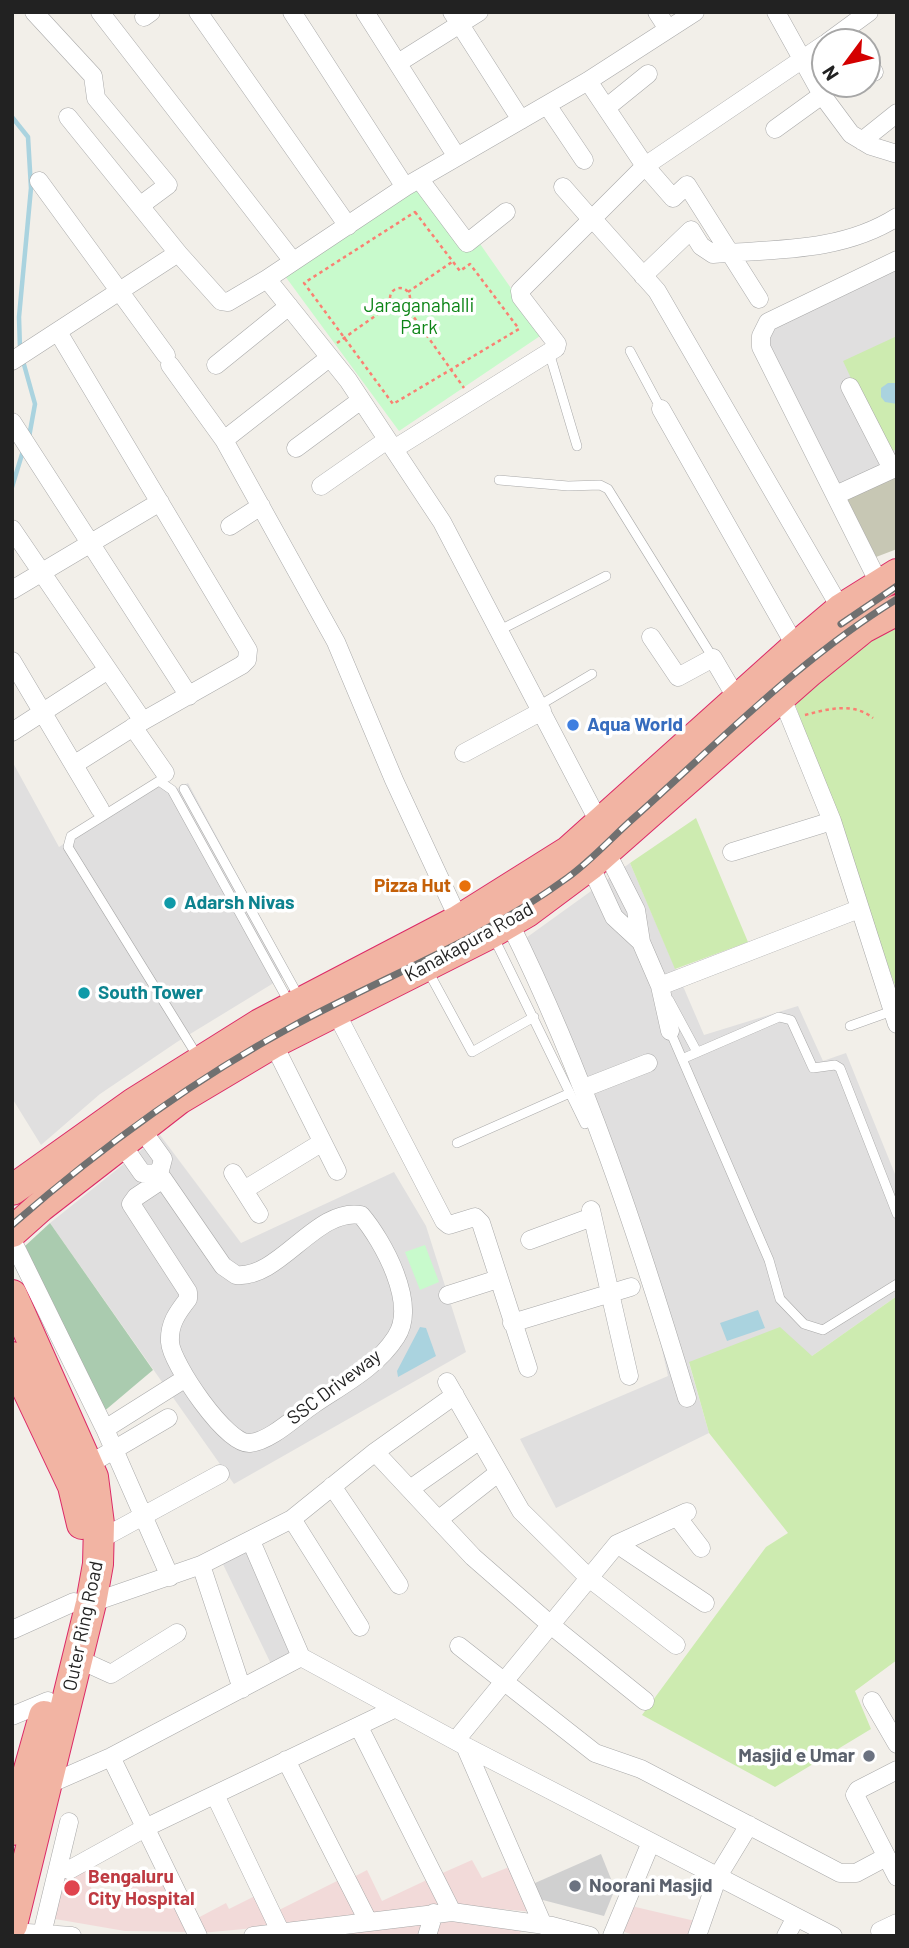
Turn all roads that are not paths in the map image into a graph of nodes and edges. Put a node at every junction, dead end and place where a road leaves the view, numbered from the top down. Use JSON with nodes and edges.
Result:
{"nodes":[{"id":1,"x":34,"y":12,"type":"edge"},
{"id":2,"x":100,"y":12,"type":"edge"},
{"id":3,"x":198,"y":12,"type":"edge"},
{"id":4,"x":292,"y":12,"type":"edge"},
{"id":5,"x":365,"y":12,"type":"edge"},
{"id":6,"x":479,"y":12,"type":"edge"},
{"id":7,"x":657,"y":12,"type":"edge"},
{"id":8,"x":695,"y":12,"type":"edge"},
{"id":9,"x":776,"y":12,"type":"edge"},
{"id":10,"x":869,"y":12,"type":"edge"},
{"id":11,"x":456,"y":18,"type":"edge"},
{"id":12,"x":856,"y":28,"type":"edge"},
{"id":13,"x":668,"y":29,"type":"junction"},
{"id":14,"x":811,"y":53,"type":"edge"},
{"id":15,"x":804,"y":58,"type":"junction"},
{"id":16,"x":398,"y":63,"type":"junction"},
{"id":17,"x":811,"y":72,"type":"edge"},
{"id":18,"x":648,"y":75,"type":"dead end"},
{"id":19,"x":588,"y":81,"type":"junction"},
{"id":20,"x":818,"y":98,"type":"edge"},
{"id":21,"x":824,"y":98,"type":"edge"},
{"id":22,"x":547,"y":105,"type":"junction"},
{"id":23,"x":606,"y":107,"type":"junction"},
{"id":24,"x":897,"y":113,"type":"edge"},
{"id":25,"x":68,"y":117,"type":"dead end"},
{"id":26,"x":521,"y":120,"type":"junction"},
{"id":27,"x":775,"y":130,"type":"dead end"},
{"id":28,"x":862,"y":141,"type":"junction"},
{"id":29,"x":893,"y":148,"type":"edge"},
{"id":30,"x":457,"y":157,"type":"junction"},
{"id":31,"x":584,"y":160,"type":"dead end"},
{"id":32,"x":645,"y":166,"type":"junction"},
{"id":33,"x":39,"y":181,"type":"dead end"},
{"id":34,"x":413,"y":184,"type":"junction"},
{"id":35,"x":563,"y":187,"type":"dead end"},
{"id":36,"x":141,"y":205,"type":"junction"},
{"id":37,"x":506,"y":212,"type":"dead end"},
{"id":38,"x":897,"y":217,"type":"edge"},
{"id":39,"x":591,"y":219,"type":"junction"},
{"id":40,"x":348,"y":226,"type":"junction"},
{"id":41,"x":178,"y":253,"type":"junction"},
{"id":42,"x":731,"y":253,"type":"junction"},
{"id":43,"x":292,"y":260,"type":"junction"},
{"id":44,"x":897,"y":260,"type":"edge"},
{"id":45,"x":643,"y":276,"type":"junction"},
{"id":46,"x":267,"y":279,"type":"junction"},
{"id":47,"x":122,"y":292,"type":"junction"},
{"id":48,"x":759,"y":299,"type":"dead end"},
{"id":49,"x":289,"y":306,"type":"junction"},
{"id":50,"x":54,"y":335,"type":"junction"},
{"id":51,"x":332,"y":351,"type":"junction"},
{"id":52,"x":630,"y":351,"type":"dead end"},
{"id":53,"x":549,"y":352,"type":"junction"},
{"id":54,"x":12,"y":361,"type":"edge"},
{"id":55,"x":216,"y":365,"type":"dead end"},
{"id":56,"x":850,"y":387,"type":"dead end"},
{"id":57,"x":361,"y":400,"type":"junction"},
{"id":58,"x":661,"y":409,"type":"joint"},
{"id":59,"x":12,"y":422,"type":"edge"},
{"id":60,"x":224,"y":440,"type":"junction"},
{"id":61,"x":391,"y":444,"type":"junction"},
{"id":62,"x":577,"y":446,"type":"dead end"},
{"id":63,"x":296,"y":448,"type":"dead end"},
{"id":64,"x":894,"y":468,"type":"edge"},
{"id":65,"x":499,"y":480,"type":"dead end"},
{"id":66,"x":321,"y":486,"type":"dead end"},
{"id":67,"x":835,"y":495,"type":"junction"},
{"id":68,"x":160,"y":502,"type":"junction"},
{"id":69,"x":261,"y":506,"type":"junction"},
{"id":70,"x":230,"y":526,"type":"dead end"},
{"id":71,"x":12,"y":529,"type":"edge"},
{"id":72,"x":91,"y":541,"type":"junction"},
{"id":73,"x":40,"y":572,"type":"junction"},
{"id":74,"x":606,"y":576,"type":"dead end"},
{"id":75,"x":888,"y":579,"type":"edge"},
{"id":76,"x":16,"y":587,"type":"edge"},
{"id":77,"x":841,"y":609,"type":"junction"},
{"id":78,"x":897,"y":610,"type":"edge"},
{"id":79,"x":500,"y":630,"type":"junction"},
{"id":80,"x":650,"y":637,"type":"dead end"},
{"id":81,"x":796,"y":647,"type":"junction"},
{"id":82,"x":713,"y":658,"type":"junction"},
{"id":83,"x":12,"y":661,"type":"edge"},
{"id":84,"x":107,"y":670,"type":"junction"},
{"id":85,"x":592,"y":674,"type":"dead end"},
{"id":86,"x":189,"y":696,"type":"junction"},
{"id":87,"x":737,"y":699,"type":"junction"},
{"id":88,"x":541,"y":708,"type":"junction"},
{"id":89,"x":787,"y":708,"type":"junction"},
{"id":90,"x":43,"y":711,"type":"junction"},
{"id":91,"x":138,"y":724,"type":"junction"},
{"id":92,"x":12,"y":732,"type":"edge"},
{"id":93,"x":464,"y":753,"type":"dead end"},
{"id":94,"x":75,"y":764,"type":"junction"},
{"id":95,"x":165,"y":773,"type":"dead end"},
{"id":96,"x":184,"y":789,"type":"dead end"},
{"id":97,"x":100,"y":809,"type":"dead end"},
{"id":98,"x":832,"y":821,"type":"junction"},
{"id":99,"x":599,"y":822,"type":"junction"},
{"id":100,"x":732,"y":852,"type":"dead end"},
{"id":101,"x":598,"y":858,"type":"junction"},
{"id":102,"x":859,"y":909,"type":"junction"},
{"id":103,"x":459,"y":920,"type":"junction"},
{"id":104,"x":500,"y":928,"type":"junction"},
{"id":105,"x":425,"y":967,"type":"junction"},
{"id":106,"x":660,"y":986,"type":"junction"},
{"id":107,"x":313,"y":1003,"type":"junction"},
{"id":108,"x":534,"y":1017,"type":"junction"},
{"id":109,"x":894,"y":1018,"type":"edge"},
{"id":110,"x":850,"y":1026,"type":"dead end"},
{"id":111,"x":670,"y":1031,"type":"joint"},
{"id":112,"x":273,"y":1043,"type":"junction"},
{"id":113,"x":697,"y":1052,"type":"junction"},
{"id":114,"x":682,"y":1059,"type":"junction"},
{"id":115,"x":200,"y":1062,"type":"junction"},
{"id":116,"x":648,"y":1063,"type":"dead end"},
{"id":117,"x":577,"y":1090,"type":"junction"},
{"id":118,"x":585,"y":1124,"type":"dead end"},
{"id":119,"x":130,"y":1135,"type":"junction"},
{"id":120,"x":321,"y":1143,"type":"junction"},
{"id":121,"x":457,"y":1143,"type":"dead end"},
{"id":122,"x":337,"y":1171,"type":"dead end"},
{"id":123,"x":233,"y":1173,"type":"dead end"},
{"id":124,"x":161,"y":1177,"type":"junction"},
{"id":125,"x":14,"y":1183,"type":"edge"},
{"id":126,"x":244,"y":1190,"type":"junction"},
{"id":127,"x":259,"y":1214,"type":"dead end"},
{"id":128,"x":897,"y":1214,"type":"edge"},
{"id":129,"x":12,"y":1232,"type":"edge"},
{"id":130,"x":12,"y":1240,"type":"edge"},
{"id":131,"x":530,"y":1240,"type":"dead end"},
{"id":132,"x":498,"y":1279,"type":"junction"},
{"id":133,"x":897,"y":1284,"type":"edge"},
{"id":134,"x":631,"y":1287,"type":"dead end"},
{"id":135,"x":610,"y":1292,"type":"junction"},
{"id":136,"x":12,"y":1294,"type":"edge"},
{"id":137,"x":448,"y":1295,"type":"dead end"},
{"id":138,"x":512,"y":1323,"type":"junction"},
{"id":139,"x":12,"y":1357,"type":"edge"},
{"id":140,"x":528,"y":1368,"type":"dead end"},
{"id":141,"x":629,"y":1376,"type":"dead end"},
{"id":142,"x":186,"y":1378,"type":"junction"},
{"id":143,"x":687,"y":1398,"type":"dead end"},
{"id":144,"x":168,"y":1418,"type":"dead end"},
{"id":145,"x":105,"y":1429,"type":"junction"},
{"id":146,"x":480,"y":1440,"type":"junction"},
{"id":147,"x":114,"y":1450,"type":"junction"},
{"id":148,"x":376,"y":1452,"type":"junction"},
{"id":149,"x":88,"y":1465,"type":"junction"},
{"id":150,"x":498,"y":1473,"type":"junction"},
{"id":151,"x":220,"y":1474,"type":"dead end"},
{"id":152,"x":332,"y":1486,"type":"junction"},
{"id":153,"x":410,"y":1489,"type":"junction"},
{"id":154,"x":142,"y":1517,"type":"junction"},
{"id":155,"x":292,"y":1519,"type":"junction"},
{"id":156,"x":438,"y":1520,"type":"junction"},
{"id":157,"x":99,"y":1540,"type":"junction"},
{"id":158,"x":251,"y":1541,"type":"junction"},
{"id":159,"x":617,"y":1544,"type":"junction"},
{"id":160,"x":701,"y":1548,"type":"dead end"},
{"id":161,"x":201,"y":1565,"type":"junction"},
{"id":162,"x":170,"y":1577,"type":"junction"},
{"id":163,"x":589,"y":1578,"type":"junction"},
{"id":164,"x":399,"y":1586,"type":"dead end"},
{"id":165,"x":82,"y":1603,"type":"junction"},
{"id":166,"x":705,"y":1603,"type":"dead end"},
{"id":167,"x":552,"y":1626,"type":"junction"},
{"id":168,"x":360,"y":1627,"type":"dead end"},
{"id":169,"x":12,"y":1630,"type":"edge"},
{"id":170,"x":177,"y":1633,"type":"dead end"},
{"id":171,"x":676,"y":1645,"type":"dead end"},
{"id":172,"x":459,"y":1646,"type":"dead end"},
{"id":173,"x":301,"y":1657,"type":"junction"},
{"id":174,"x":78,"y":1659,"type":"junction"},
{"id":175,"x":502,"y":1681,"type":"junction"},
{"id":176,"x":242,"y":1689,"type":"junction"},
{"id":177,"x":48,"y":1701,"type":"junction"},
{"id":178,"x":645,"y":1701,"type":"dead end"},
{"id":179,"x":872,"y":1701,"type":"dead end"},
{"id":180,"x":394,"y":1709,"type":"junction"},
{"id":181,"x":12,"y":1716,"type":"edge"},
{"id":182,"x":359,"y":1727,"type":"junction"},
{"id":183,"x":461,"y":1743,"type":"junction"},
{"id":184,"x":897,"y":1744,"type":"edge"},
{"id":185,"x":111,"y":1757,"type":"junction"},
{"id":186,"x":286,"y":1760,"type":"junction"},
{"id":187,"x":897,"y":1770,"type":"edge"},
{"id":188,"x":47,"y":1785,"type":"junction"},
{"id":189,"x":215,"y":1795,"type":"junction"},
{"id":190,"x":69,"y":1822,"type":"dead end"},
{"id":191,"x":749,"y":1825,"type":"junction"},
{"id":192,"x":145,"y":1828,"type":"junction"},
{"id":193,"x":12,"y":1830,"type":"edge"},
{"id":194,"x":651,"y":1842,"type":"junction"},
{"id":195,"x":886,"y":1857,"type":"junction"},
{"id":196,"x":69,"y":1870,"type":"dead end"},
{"id":197,"x":718,"y":1876,"type":"junction"},
{"id":198,"x":897,"y":1877,"type":"edge"},
{"id":199,"x":443,"y":1913,"type":"junction"},
{"id":200,"x":796,"y":1917,"type":"junction"},
{"id":201,"x":368,"y":1922,"type":"junction"},
{"id":202,"x":532,"y":1928,"type":"edge"},
{"id":203,"x":337,"y":1931,"type":"edge"},
{"id":204,"x":23,"y":1932,"type":"edge"},
{"id":205,"x":281,"y":1933,"type":"junction"},
{"id":206,"x":72,"y":1936,"type":"edge"},
{"id":207,"x":198,"y":1936,"type":"edge"},
{"id":208,"x":253,"y":1936,"type":"edge"},
{"id":209,"x":427,"y":1936,"type":"edge"},
{"id":210,"x":590,"y":1936,"type":"edge"},
{"id":211,"x":612,"y":1936,"type":"edge"},
{"id":212,"x":697,"y":1936,"type":"edge"},
{"id":213,"x":786,"y":1936,"type":"edge"},
{"id":214,"x":832,"y":1936,"type":"edge"}],
"edges":[{"from":1,"to":36,"type":"street"},
{"from":2,"to":43,"type":"street"},
{"from":3,"to":40,"type":"street"},
{"from":4,"to":34,"type":"street"},
{"from":5,"to":16,"type":"street"},
{"from":6,"to":11,"type":"street"},
{"from":7,"to":13,"type":"street"},
{"from":8,"to":13,"type":"street"},
{"from":9,"to":15,"type":"street"},
{"from":10,"to":12,"type":"street"},
{"from":11,"to":16,"type":"street"},
{"from":11,"to":26,"type":"street"},
{"from":13,"to":19,"type":"street"},
{"from":14,"to":15,"type":"street"},
{"from":15,"to":17,"type":"street"},
{"from":15,"to":32,"type":"street"},
{"from":16,"to":30,"type":"street"},
{"from":18,"to":23,"type":"street"},
{"from":19,"to":22,"type":"street"},
{"from":19,"to":23,"type":"street"},
{"from":20,"to":27,"type":"street"},
{"from":21,"to":28,"type":"street"},
{"from":22,"to":26,"type":"street"},
{"from":22,"to":31,"type":"street"},
{"from":23,"to":32,"type":"street"},
{"from":24,"to":28,"type":"street"},
{"from":25,"to":36,"type":"street"},
{"from":26,"to":30,"type":"street"},
{"from":28,"to":29,"type":"street"},
{"from":30,"to":34,"type":"street"},
{"from":32,"to":39,"type":"street"},
{"from":32,"to":42,"type":"street"},
{"from":33,"to":47,"type":"street"},
{"from":34,"to":37,"type":"street"},
{"from":34,"to":40,"type":"street"},
{"from":35,"to":39,"type":"street"},
{"from":36,"to":41,"type":"street"},
{"from":38,"to":42,"type":"street"},
{"from":39,"to":45,"type":"street"},
{"from":39,"to":53,"type":"street"},
{"from":40,"to":43,"type":"street"},
{"from":41,"to":46,"type":"street"},
{"from":41,"to":47,"type":"street"},
{"from":42,"to":45,"type":"street"},
{"from":42,"to":48,"type":"street"},
{"from":43,"to":46,"type":"street"},
{"from":44,"to":67,"type":"street"},
{"from":45,"to":77,"type":"street"},
{"from":46,"to":49,"type":"street"},
{"from":47,"to":50,"type":"street"},
{"from":47,"to":60,"type":"street"},
{"from":49,"to":51,"type":"street"},
{"from":49,"to":55,"type":"street"},
{"from":50,"to":54,"type":"street"},
{"from":50,"to":68,"type":"street"},
{"from":51,"to":57,"type":"street"},
{"from":51,"to":60,"type":"street"},
{"from":52,"to":58,"type":"lane"},
{"from":53,"to":61,"type":"street"},
{"from":53,"to":62,"type":"lane"},
{"from":56,"to":64,"type":"street"},
{"from":57,"to":61,"type":"street"},
{"from":57,"to":63,"type":"street"},
{"from":58,"to":81,"type":"street"},
{"from":59,"to":72,"type":"street"},
{"from":60,"to":69,"type":"street"},
{"from":61,"to":66,"type":"street"},
{"from":61,"to":79,"type":"street"},
{"from":64,"to":67,"type":"street"},
{"from":65,"to":82,"type":"lane"},
{"from":67,"to":75,"type":"street"},
{"from":68,"to":72,"type":"street"},
{"from":68,"to":86,"type":"street"},
{"from":69,"to":70,"type":"street"},
{"from":69,"to":103,"type":"street"},
{"from":71,"to":73,"type":"street"},
{"from":72,"to":73,"type":"street"},
{"from":72,"to":86,"type":"street"},
{"from":73,"to":76,"type":"street"},
{"from":73,"to":84,"type":"street"},
{"from":74,"to":79,"type":"lane"},
{"from":75,"to":77,"type":"highway","name":"Kanakapura Road"},
{"from":77,"to":81,"type":"highway","name":"Kanakapura Road"},
{"from":78,"to":89,"type":"highway","name":"Kanakapura Road"},
{"from":79,"to":88,"type":"street"},
{"from":80,"to":82,"type":"street"},
{"from":81,"to":87,"type":"highway","name":"Kanakapura Road"},
{"from":82,"to":87,"type":"street"},
{"from":83,"to":90,"type":"street"},
{"from":84,"to":90,"type":"street"},
{"from":84,"to":91,"type":"street"},
{"from":85,"to":88,"type":"lane"},
{"from":86,"to":91,"type":"street"},
{"from":87,"to":99,"type":"highway","name":"Kanakapura Road"},
{"from":88,"to":93,"type":"street"},
{"from":88,"to":99,"type":"street"},
{"from":89,"to":98,"type":"street"},
{"from":89,"to":101,"type":"highway","name":"Kanakapura Road"},
{"from":90,"to":92,"type":"street"},
{"from":90,"to":94,"type":"street"},
{"from":91,"to":94,"type":"street"},
{"from":91,"to":95,"type":"street"},
{"from":94,"to":97,"type":"street"},
{"from":96,"to":107,"type":"lane"},
{"from":98,"to":100,"type":"street"},
{"from":98,"to":102,"type":"street"},
{"from":99,"to":103,"type":"highway","name":"Kanakapura Road"},
{"from":101,"to":104,"type":"highway","name":"Kanakapura Road"},
{"from":101,"to":106,"type":"street"},
{"from":102,"to":106,"type":"street"},
{"from":102,"to":109,"type":"street"},
{"from":103,"to":107,"type":"highway","name":"Kanakapura Road"},
{"from":104,"to":105,"type":"highway","name":"Kanakapura Road"},
{"from":104,"to":108,"type":"lane"},
{"from":104,"to":117,"type":"street"},
{"from":105,"to":107,"type":"highway","name":"Kanakapura Road"},
{"from":105,"to":108,"type":"lane"},
{"from":106,"to":111,"type":"street"},
{"from":106,"to":113,"type":"lane"},
{"from":107,"to":112,"type":"highway","name":"Kanakapura Road"},
{"from":107,"to":115,"type":"highway","name":"Kanakapura Road"},
{"from":107,"to":115,"type":"lane"},
{"from":107,"to":132,"type":"street"},
{"from":108,"to":117,"type":"lane"},
{"from":109,"to":110,"type":"lane"},
{"from":111,"to":114,"type":"lane"},
{"from":112,"to":119,"type":"highway","name":"Kanakapura Road"},
{"from":112,"to":120,"type":"street"},
{"from":113,"to":114,"type":"lane"},
{"from":113,"to":128,"type":"lane"},
{"from":114,"to":133,"type":"lane"},
{"from":115,"to":125,"type":"highway","name":"Kanakapura Road"},
{"from":116,"to":117,"type":"street"},
{"from":117,"to":118,"type":"lane"},
{"from":117,"to":121,"type":"lane"},
{"from":117,"to":143,"type":"street"},
{"from":119,"to":124,"type":"street"},
{"from":119,"to":124,"type":"street"},
{"from":119,"to":129,"type":"highway","name":"Kanakapura Road"},
{"from":120,"to":122,"type":"street"},
{"from":120,"to":126,"type":"street"},
{"from":123,"to":126,"type":"street"},
{"from":124,"to":142,"type":"street","name":"SSC Driveway"},
{"from":124,"to":142,"type":"street","name":"SSC Driveway"},
{"from":126,"to":127,"type":"street"},
{"from":130,"to":145,"type":"street"},
{"from":131,"to":135,"type":"street"},
{"from":132,"to":137,"type":"street"},
{"from":132,"to":138,"type":"street"},
{"from":134,"to":135,"type":"street"},
{"from":135,"to":138,"type":"street"},
{"from":135,"to":141,"type":"street"},
{"from":136,"to":149,"type":"highway","name":"Outer Ring Road"},
{"from":138,"to":140,"type":"street"},
{"from":139,"to":165,"type":"highway","name":"Outer Ring Road"},
{"from":142,"to":145,"type":"street"},
{"from":144,"to":147,"type":"street"},
{"from":145,"to":147,"type":"street"},
{"from":146,"to":148,"type":"street"},
{"from":146,"to":150,"type":"street"},
{"from":146,"to":153,"type":"street"},
{"from":147,"to":149,"type":"street"},
{"from":147,"to":154,"type":"street"},
{"from":148,"to":152,"type":"street"},
{"from":148,"to":153,"type":"street"},
{"from":149,"to":157,"type":"highway","name":"Outer Ring Road"},
{"from":150,"to":156,"type":"street"},
{"from":150,"to":163,"type":"street"},
{"from":151,"to":154,"type":"street"},
{"from":152,"to":155,"type":"street"},
{"from":152,"to":164,"type":"street"},
{"from":153,"to":156,"type":"street"},
{"from":154,"to":157,"type":"street"},
{"from":154,"to":162,"type":"street"},
{"from":155,"to":158,"type":"street"},
{"from":155,"to":168,"type":"street"},
{"from":156,"to":167,"type":"street"},
{"from":157,"to":165,"type":"highway","name":"Outer Ring Road"},
{"from":158,"to":161,"type":"street"},
{"from":158,"to":173,"type":"street"},
{"from":159,"to":160,"type":"street"},
{"from":159,"to":163,"type":"street"},
{"from":159,"to":166,"type":"street"},
{"from":161,"to":162,"type":"street"},
{"from":161,"to":176,"type":"street"},
{"from":162,"to":165,"type":"street"},
{"from":163,"to":167,"type":"street"},
{"from":163,"to":171,"type":"street"},
{"from":165,"to":169,"type":"street"},
{"from":165,"to":174,"type":"highway","name":"Outer Ring Road"},
{"from":165,"to":177,"type":"highway","name":"Outer Ring Road"},
{"from":167,"to":175,"type":"street"},
{"from":167,"to":178,"type":"street"},
{"from":170,"to":174,"type":"street"},
{"from":172,"to":175,"type":"street"},
{"from":173,"to":176,"type":"street"},
{"from":173,"to":180,"type":"street"},
{"from":174,"to":188,"type":"highway","name":"Outer Ring Road"},
{"from":175,"to":183,"type":"street"},
{"from":175,"to":191,"type":"street"},
{"from":176,"to":185,"type":"street"},
{"from":177,"to":181,"type":"street"},
{"from":177,"to":193,"type":"highway","name":"Outer Ring Road"},
{"from":179,"to":184,"type":"street"},
{"from":180,"to":182,"type":"street"},
{"from":180,"to":183,"type":"street"},
{"from":182,"to":186,"type":"street"},
{"from":182,"to":199,"type":"street"},
{"from":183,"to":194,"type":"street"},
{"from":183,"to":202,"type":"street"},
{"from":185,"to":188,"type":"street"},
{"from":185,"to":192,"type":"street"},
{"from":186,"to":189,"type":"street"},
{"from":186,"to":201,"type":"street"},
{"from":187,"to":195,"type":"street"},
{"from":188,"to":204,"type":"highway","name":"Outer Ring Road"},
{"from":189,"to":192,"type":"street"},
{"from":189,"to":205,"type":"street"},
{"from":190,"to":204,"type":"street"},
{"from":191,"to":195,"type":"street"},
{"from":191,"to":197,"type":"street"},
{"from":192,"to":196,"type":"street"},
{"from":192,"to":207,"type":"street"},
{"from":194,"to":197,"type":"street"},
{"from":194,"to":211,"type":"street"},
{"from":195,"to":198,"type":"street"},
{"from":197,"to":200,"type":"street"},
{"from":197,"to":212,"type":"street"},
{"from":199,"to":201,"type":"street"},
{"from":199,"to":202,"type":"street"},
{"from":199,"to":209,"type":"street"},
{"from":200,"to":213,"type":"street"},
{"from":200,"to":214,"type":"street"},
{"from":201,"to":203,"type":"street"},
{"from":202,"to":210,"type":"street"},
{"from":203,"to":205,"type":"street"},
{"from":204,"to":206,"type":"street"},
{"from":205,"to":208,"type":"street"}]}
